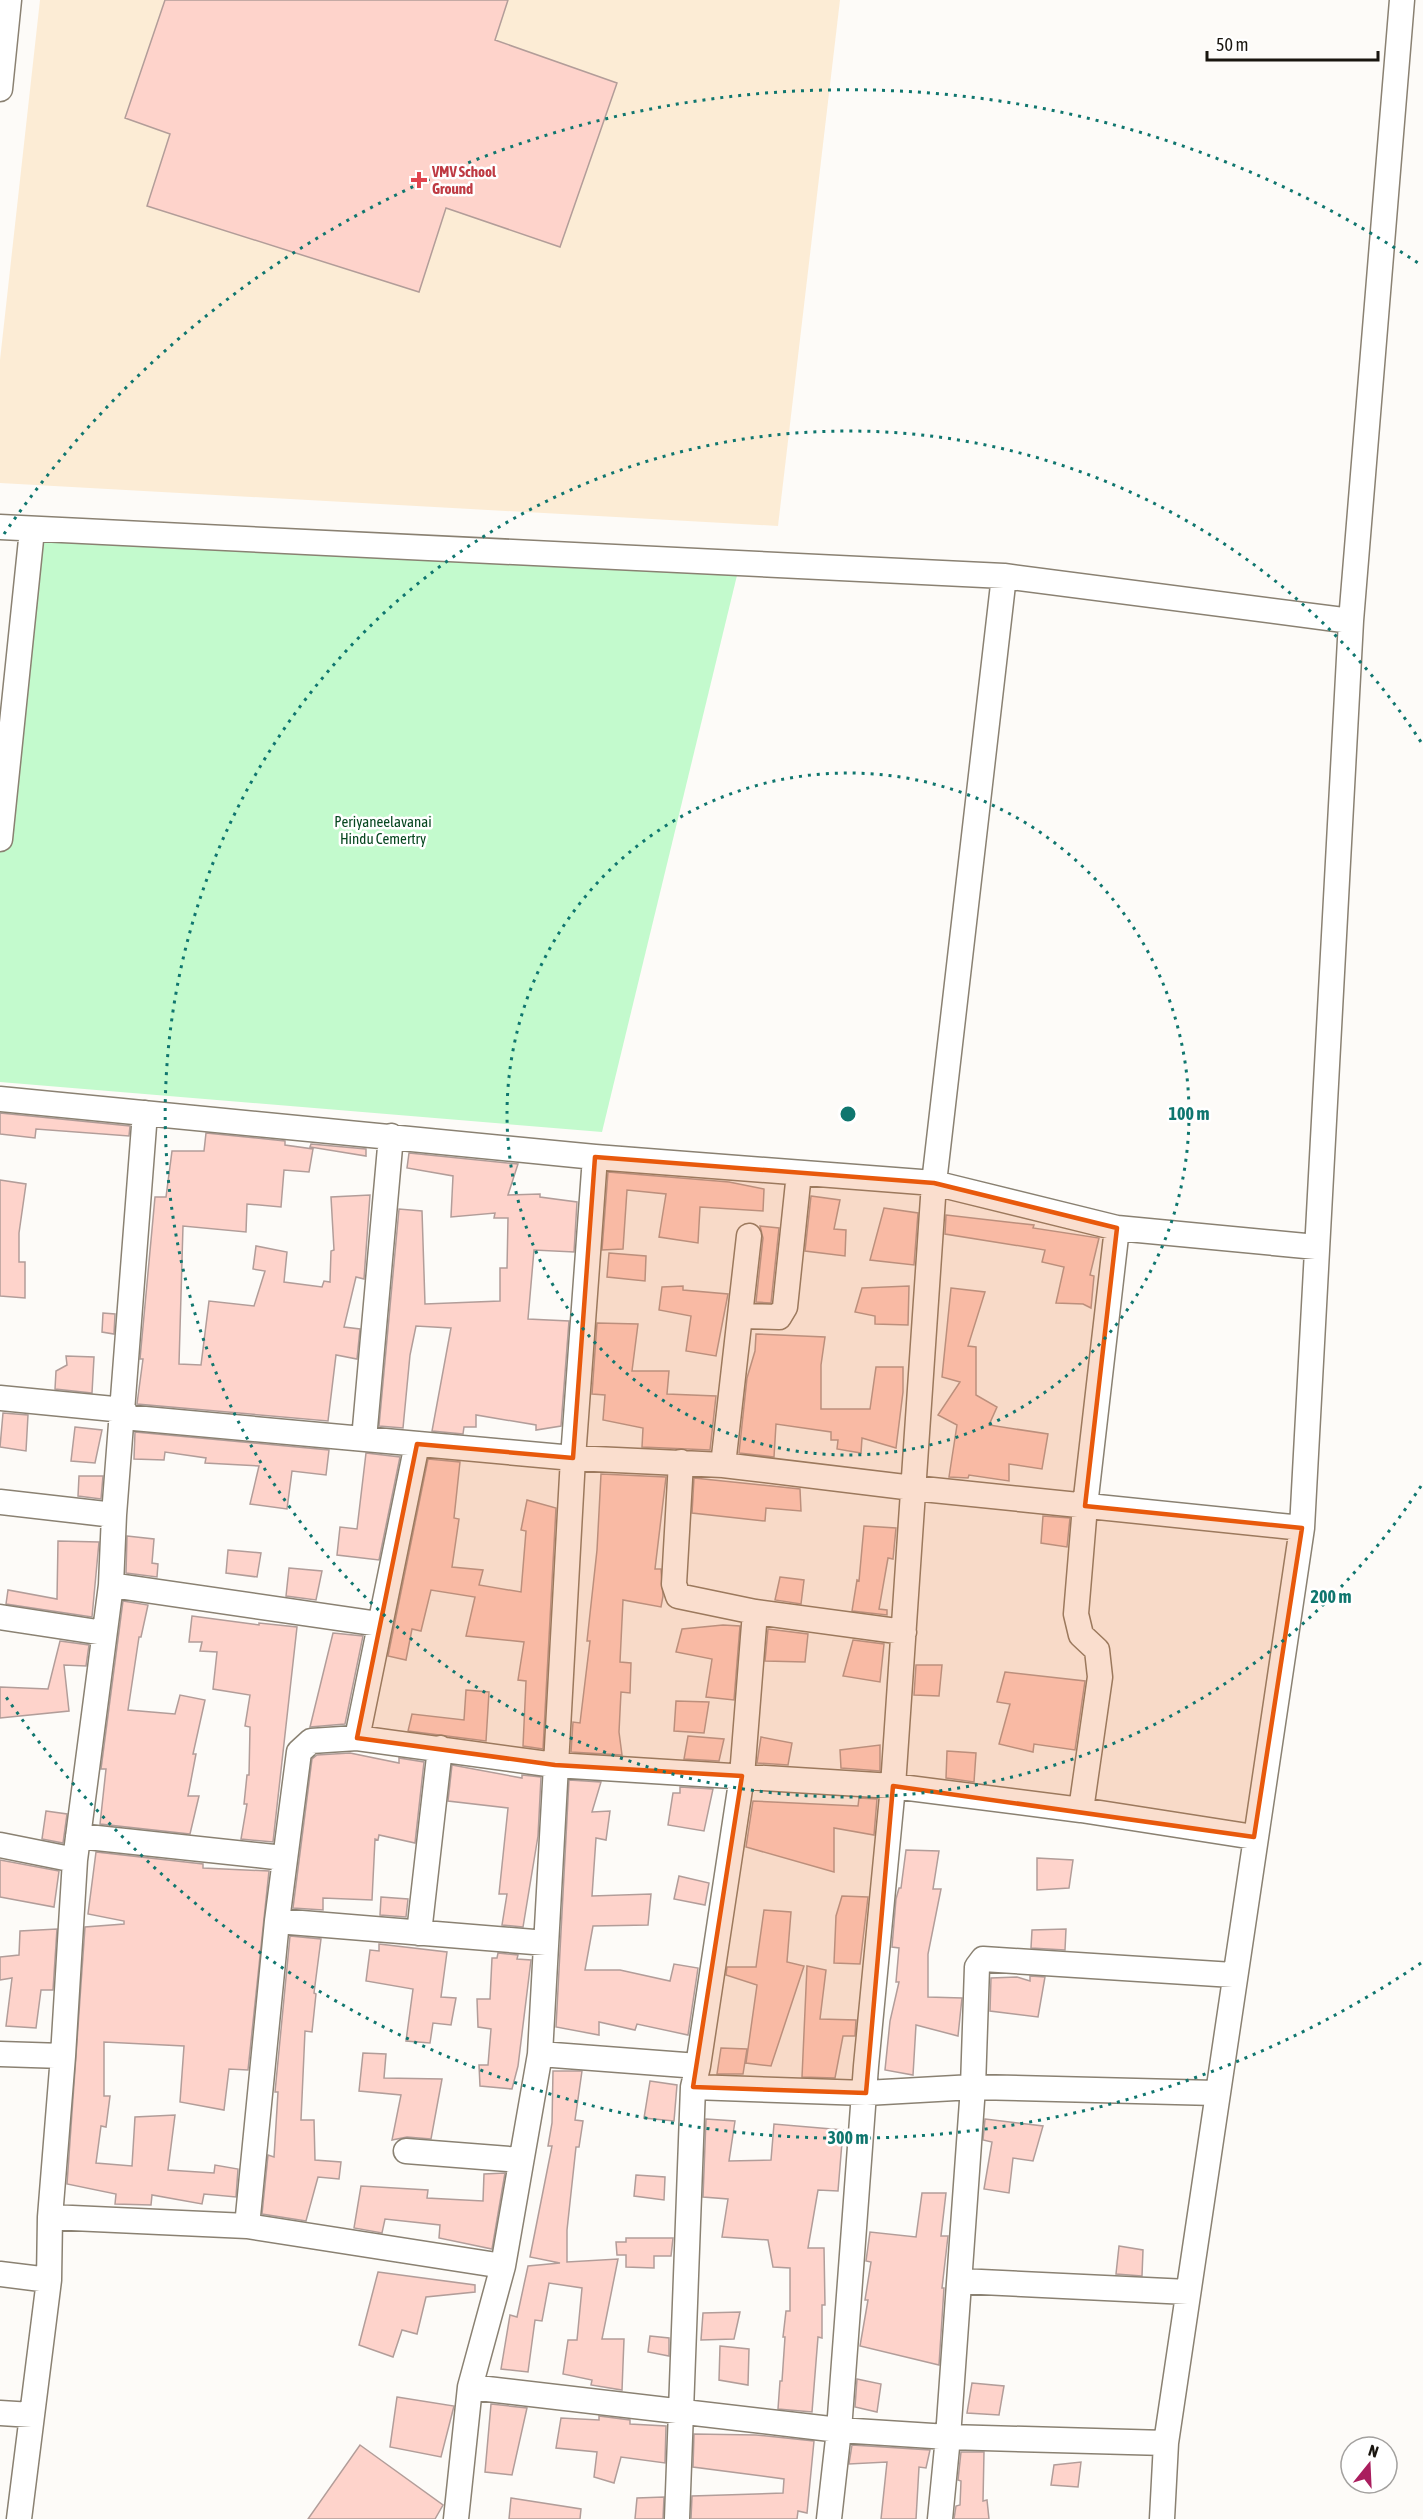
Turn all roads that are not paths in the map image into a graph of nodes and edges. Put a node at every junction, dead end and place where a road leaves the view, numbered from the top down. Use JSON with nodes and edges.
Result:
{"nodes":[{"id":1,"x":9,"y":0,"type":"edge"},
{"id":2,"x":1402,"y":0,"type":"edge"},
{"id":3,"x":0,"y":89,"type":"edge"},
{"id":4,"x":0,"y":527,"type":"edge"},
{"id":5,"x":32,"y":530,"type":"junction"},
{"id":6,"x":1004,"y":576,"type":"junction"},
{"id":7,"x":1351,"y":621,"type":"junction"},
{"id":8,"x":0,"y":839,"type":"edge"},
{"id":9,"x":0,"y":1099,"type":"edge"},
{"id":10,"x":145,"y":1113,"type":"junction"},
{"id":11,"x":391,"y":1136,"type":"junction"},
{"id":12,"x":595,"y":1156,"type":"junction"},
{"id":13,"x":799,"y":1173,"type":"junction"},
{"id":14,"x":934,"y":1184,"type":"junction"},
{"id":15,"x":1117,"y":1228,"type":"junction"},
{"id":16,"x":748,"y":1236,"type":"dead end"},
{"id":17,"x":1316,"y":1247,"type":"junction"},
{"id":18,"x":740,"y":1316,"type":"junction"},
{"id":19,"x":0,"y":1398,"type":"edge"},
{"id":20,"x":123,"y":1413,"type":"junction"},
{"id":21,"x":364,"y":1439,"type":"junction"},
{"id":22,"x":417,"y":1444,"type":"junction"},
{"id":23,"x":573,"y":1458,"type":"junction"},
{"id":24,"x":681,"y":1462,"type":"junction"},
{"id":25,"x":723,"y":1465,"type":"junction"},
{"id":26,"x":913,"y":1488,"type":"junction"},
{"id":27,"x":0,"y":1502,"type":"edge"},
{"id":28,"x":1085,"y":1506,"type":"junction"},
{"id":29,"x":114,"y":1515,"type":"junction"},
{"id":30,"x":1302,"y":1528,"type":"junction"},
{"id":31,"x":111,"y":1585,"type":"junction"},
{"id":32,"x":755,"y":1612,"type":"junction"},
{"id":33,"x":0,"y":1617,"type":"edge"},
{"id":34,"x":379,"y":1624,"type":"junction"},
{"id":35,"x":904,"y":1632,"type":"junction"},
{"id":36,"x":104,"y":1633,"type":"junction"},
{"id":37,"x":357,"y":1738,"type":"junction"},
{"id":38,"x":440,"y":1748,"type":"junction"},
{"id":39,"x":555,"y":1765,"type":"junction"},
{"id":40,"x":742,"y":1776,"type":"junction"},
{"id":41,"x":893,"y":1786,"type":"junction"},
{"id":42,"x":1081,"y":1810,"type":"junction"},
{"id":43,"x":78,"y":1836,"type":"junction"},
{"id":44,"x":1254,"y":1837,"type":"junction"},
{"id":45,"x":0,"y":1845,"type":"edge"},
{"id":46,"x":284,"y":1858,"type":"junction"},
{"id":47,"x":75,"y":1860,"type":"junction"},
{"id":48,"x":277,"y":1921,"type":"junction"},
{"id":49,"x":419,"y":1933,"type":"junction"},
{"id":50,"x":546,"y":1943,"type":"junction"},
{"id":51,"x":1233,"y":1975,"type":"junction"},
{"id":52,"x":0,"y":2054,"type":"edge"},
{"id":53,"x":540,"y":2054,"type":"junction"},
{"id":54,"x":63,"y":2056,"type":"junction"},
{"id":55,"x":696,"y":2077,"type":"junction"},
{"id":56,"x":973,"y":2086,"type":"junction"},
{"id":57,"x":866,"y":2093,"type":"junction"},
{"id":58,"x":1216,"y":2093,"type":"junction"},
{"id":59,"x":406,"y":2151,"type":"dead end"},
{"id":60,"x":522,"y":2160,"type":"junction"},
{"id":61,"x":50,"y":2217,"type":"junction"},
{"id":62,"x":247,"y":2226,"type":"junction"},
{"id":63,"x":503,"y":2266,"type":"junction"},
{"id":64,"x":0,"y":2274,"type":"edge"},
{"id":65,"x":49,"y":2280,"type":"junction"},
{"id":66,"x":960,"y":2281,"type":"junction"},
{"id":67,"x":1188,"y":2292,"type":"junction"},
{"id":68,"x":470,"y":2387,"type":"junction"},
{"id":69,"x":681,"y":2412,"type":"junction"},
{"id":70,"x":0,"y":2413,"type":"edge"},
{"id":71,"x":33,"y":2415,"type":"junction"},
{"id":72,"x":839,"y":2430,"type":"junction"},
{"id":73,"x":948,"y":2437,"type":"junction"},
{"id":74,"x":1166,"y":2443,"type":"junction"},
{"id":75,"x":19,"y":2519,"type":"edge"},
{"id":76,"x":456,"y":2519,"type":"edge"},
{"id":77,"x":677,"y":2519,"type":"edge"},
{"id":78,"x":829,"y":2519,"type":"edge"},
{"id":79,"x":940,"y":2519,"type":"edge"},
{"id":80,"x":1162,"y":2519,"type":"edge"}],
"edges":[{"from":1,"to":3,"type":"street"},
{"from":2,"to":7,"type":"street"},
{"from":4,"to":5,"type":"street"},
{"from":5,"to":6,"type":"street"},
{"from":5,"to":8,"type":"street"},
{"from":6,"to":7,"type":"street"},
{"from":6,"to":14,"type":"street"},
{"from":7,"to":17,"type":"street"},
{"from":9,"to":10,"type":"street"},
{"from":10,"to":11,"type":"street"},
{"from":10,"to":20,"type":"street"},
{"from":11,"to":12,"type":"street"},
{"from":11,"to":21,"type":"street"},
{"from":12,"to":13,"type":"street"},
{"from":12,"to":23,"type":"street"},
{"from":13,"to":14,"type":"street"},
{"from":13,"to":18,"type":"street"},
{"from":14,"to":15,"type":"street"},
{"from":14,"to":26,"type":"street"},
{"from":15,"to":17,"type":"street"},
{"from":15,"to":28,"type":"street"},
{"from":16,"to":18,"type":"street"},
{"from":17,"to":30,"type":"street"},
{"from":18,"to":25,"type":"street"},
{"from":19,"to":20,"type":"street"},
{"from":20,"to":21,"type":"street"},
{"from":20,"to":29,"type":"street"},
{"from":21,"to":22,"type":"street"},
{"from":22,"to":23,"type":"street"},
{"from":22,"to":34,"type":"street"},
{"from":23,"to":24,"type":"street"},
{"from":23,"to":39,"type":"street"},
{"from":24,"to":25,"type":"street"},
{"from":24,"to":32,"type":"street"},
{"from":25,"to":26,"type":"street"},
{"from":26,"to":28,"type":"street"},
{"from":26,"to":35,"type":"street"},
{"from":27,"to":29,"type":"street"},
{"from":28,"to":30,"type":"street"},
{"from":28,"to":42,"type":"street"},
{"from":29,"to":31,"type":"street"},
{"from":30,"to":44,"type":"street"},
{"from":31,"to":34,"type":"street"},
{"from":31,"to":36,"type":"street"},
{"from":32,"to":35,"type":"street"},
{"from":32,"to":40,"type":"street"},
{"from":33,"to":36,"type":"street"},
{"from":34,"to":37,"type":"street"},
{"from":35,"to":41,"type":"street"},
{"from":36,"to":43,"type":"street"},
{"from":37,"to":38,"type":"street"},
{"from":37,"to":46,"type":"street"},
{"from":38,"to":39,"type":"street"},
{"from":38,"to":49,"type":"street"},
{"from":39,"to":40,"type":"street"},
{"from":39,"to":50,"type":"street"},
{"from":40,"to":41,"type":"street"},
{"from":40,"to":55,"type":"street"},
{"from":41,"to":42,"type":"street"},
{"from":41,"to":57,"type":"street"},
{"from":42,"to":44,"type":"street"},
{"from":43,"to":46,"type":"street"},
{"from":43,"to":47,"type":"street"},
{"from":44,"to":51,"type":"street"},
{"from":45,"to":47,"type":"street"},
{"from":46,"to":48,"type":"street"},
{"from":47,"to":54,"type":"street"},
{"from":48,"to":49,"type":"street"},
{"from":48,"to":62,"type":"street"},
{"from":49,"to":50,"type":"street"},
{"from":50,"to":53,"type":"street"},
{"from":51,"to":56,"type":"street"},
{"from":51,"to":58,"type":"street"},
{"from":52,"to":54,"type":"street"},
{"from":53,"to":55,"type":"street"},
{"from":53,"to":60,"type":"street"},
{"from":54,"to":61,"type":"street"},
{"from":55,"to":57,"type":"street"},
{"from":55,"to":69,"type":"street"},
{"from":56,"to":57,"type":"street"},
{"from":56,"to":58,"type":"street"},
{"from":56,"to":66,"type":"street"},
{"from":57,"to":72,"type":"street"},
{"from":58,"to":67,"type":"street"},
{"from":59,"to":60,"type":"street"},
{"from":60,"to":63,"type":"street"},
{"from":61,"to":62,"type":"street"},
{"from":61,"to":65,"type":"street"},
{"from":62,"to":63,"type":"street"},
{"from":63,"to":68,"type":"street"},
{"from":64,"to":65,"type":"street"},
{"from":65,"to":71,"type":"street"},
{"from":66,"to":67,"type":"street"},
{"from":66,"to":73,"type":"street"},
{"from":67,"to":74,"type":"street"},
{"from":68,"to":69,"type":"street"},
{"from":68,"to":76,"type":"street"},
{"from":69,"to":72,"type":"street"},
{"from":69,"to":77,"type":"street"},
{"from":70,"to":71,"type":"street"},
{"from":71,"to":75,"type":"street"},
{"from":72,"to":73,"type":"street"},
{"from":72,"to":78,"type":"street"},
{"from":73,"to":74,"type":"street"},
{"from":73,"to":79,"type":"street"},
{"from":74,"to":80,"type":"street"}]}
